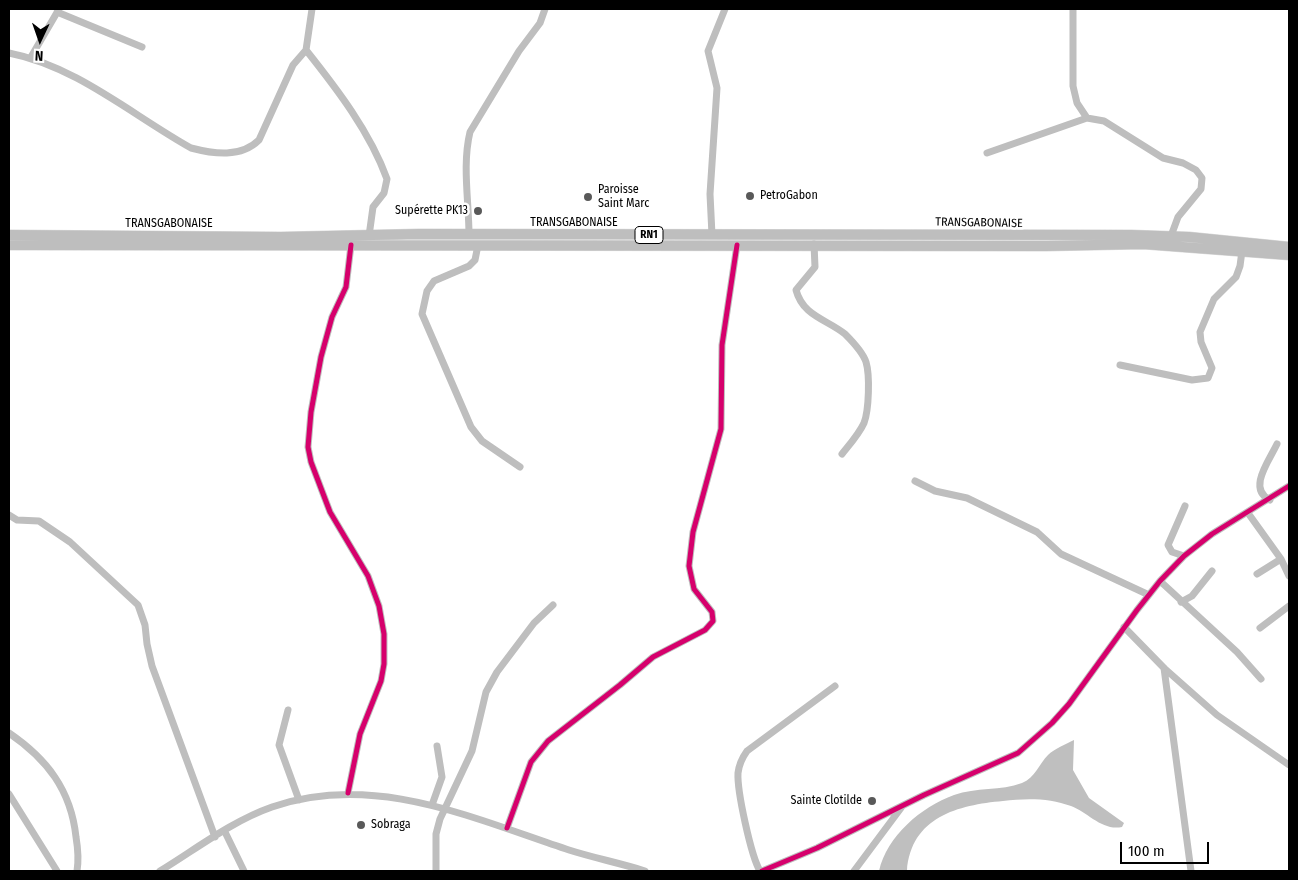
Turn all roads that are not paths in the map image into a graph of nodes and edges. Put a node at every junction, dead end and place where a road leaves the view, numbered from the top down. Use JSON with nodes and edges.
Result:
{"nodes":[{"id":1,"x":312,"y":9,"type":"edge"},
{"id":2,"x":546,"y":9,"type":"edge"},
{"id":3,"x":725,"y":9,"type":"edge"},
{"id":4,"x":1073,"y":9,"type":"edge"},
{"id":5,"x":58,"y":10,"type":"edge"},
{"id":6,"x":142,"y":46,"type":"dead end"},
{"id":7,"x":306,"y":50,"type":"junction"},
{"id":8,"x":9,"y":53,"type":"edge"},
{"id":9,"x":31,"y":57,"type":"junction"},
{"id":10,"x":1087,"y":118,"type":"junction"},
{"id":11,"x":987,"y":153,"type":"dead end"},
{"id":12,"x":9,"y":235,"type":"edge"},
{"id":13,"x":470,"y":235,"type":"junction"},
{"id":14,"x":712,"y":235,"type":"junction"},
{"id":15,"x":370,"y":236,"type":"junction"},
{"id":16,"x":1171,"y":236,"type":"junction"},
{"id":17,"x":9,"y":244,"type":"edge"},
{"id":18,"x":478,"y":244,"type":"junction"},
{"id":19,"x":814,"y":244,"type":"junction"},
{"id":20,"x":351,"y":245,"type":"junction"},
{"id":21,"x":737,"y":245,"type":"junction"},
{"id":22,"x":1289,"y":247,"type":"edge"},
{"id":23,"x":1242,"y":251,"type":"junction"},
{"id":24,"x":1289,"y":255,"type":"edge"},
{"id":25,"x":1120,"y":366,"type":"dead end"},
{"id":26,"x":1277,"y":444,"type":"dead end"},
{"id":27,"x":842,"y":454,"type":"dead end"},
{"id":28,"x":520,"y":467,"type":"dead end"},
{"id":29,"x":915,"y":481,"type":"dead end"},
{"id":30,"x":1289,"y":486,"type":"edge"},
{"id":31,"x":1270,"y":500,"type":"junction"},
{"id":32,"x":1185,"y":506,"type":"dead end"},
{"id":33,"x":1248,"y":513,"type":"junction"},
{"id":34,"x":9,"y":515,"type":"edge"},
{"id":35,"x":1184,"y":556,"type":"junction"},
{"id":36,"x":1281,"y":559,"type":"junction"},
{"id":37,"x":1212,"y":571,"type":"dead end"},
{"id":38,"x":1257,"y":574,"type":"dead end"},
{"id":39,"x":1289,"y":576,"type":"edge"},
{"id":40,"x":1160,"y":581,"type":"junction"},
{"id":41,"x":1149,"y":595,"type":"junction"},
{"id":42,"x":1181,"y":602,"type":"junction"},
{"id":43,"x":553,"y":605,"type":"dead end"},
{"id":44,"x":1289,"y":606,"type":"edge"},
{"id":45,"x":1124,"y":627,"type":"junction"},
{"id":46,"x":1260,"y":628,"type":"dead end"},
{"id":47,"x":1164,"y":668,"type":"junction"},
{"id":48,"x":1260,"y":679,"type":"dead end"},
{"id":49,"x":835,"y":686,"type":"dead end"},
{"id":50,"x":288,"y":710,"type":"dead end"},
{"id":51,"x":9,"y":733,"type":"edge"},
{"id":52,"x":437,"y":746,"type":"dead end"},
{"id":53,"x":1289,"y":766,"type":"edge"},
{"id":54,"x":348,"y":793,"type":"junction"},
{"id":55,"x":9,"y":794,"type":"edge"},
{"id":56,"x":299,"y":800,"type":"junction"},
{"id":57,"x":432,"y":805,"type":"junction"},
{"id":58,"x":902,"y":805,"type":"junction"},
{"id":59,"x":445,"y":809,"type":"junction"},
{"id":60,"x":507,"y":828,"type":"junction"},
{"id":61,"x":225,"y":832,"type":"junction"},
{"id":62,"x":215,"y":837,"type":"junction"},
{"id":63,"x":57,"y":871,"type":"edge"},
{"id":64,"x":77,"y":871,"type":"edge"},
{"id":65,"x":160,"y":871,"type":"edge"},
{"id":66,"x":244,"y":871,"type":"edge"},
{"id":67,"x":436,"y":871,"type":"edge"},
{"id":68,"x":645,"y":871,"type":"edge"},
{"id":69,"x":761,"y":871,"type":"edge"},
{"id":70,"x":854,"y":871,"type":"edge"},
{"id":71,"x":1191,"y":871,"type":"edge"}],
"edges":[{"from":1,"to":7,"type":"street"},
{"from":2,"to":13,"type":"street"},
{"from":3,"to":14,"type":"street"},
{"from":4,"to":10,"type":"street"},
{"from":5,"to":6,"type":"street"},
{"from":5,"to":9,"type":"street"},
{"from":7,"to":9,"type":"street"},
{"from":7,"to":15,"type":"street"},
{"from":8,"to":9,"type":"street"},
{"from":10,"to":11,"type":"street"},
{"from":10,"to":16,"type":"street"},
{"from":12,"to":15,"type":"highway","name":"TRANSGABONAISE","number":"RN1"},
{"from":13,"to":14,"type":"highway","name":"TRANSGABONAISE","number":"RN1"},
{"from":13,"to":15,"type":"highway","name":"TRANSGABONAISE","number":"RN1"},
{"from":14,"to":16,"type":"highway","name":"TRANSGABONAISE","number":"RN1"},
{"from":16,"to":22,"type":"highway","name":"TRANSGABONAISE","number":"RN1"},
{"from":17,"to":20,"type":"highway","name":"TRANSGABONAISE","number":"RN1"},
{"from":18,"to":20,"type":"highway","name":"TRANSGABONAISE","number":"RN1"},
{"from":18,"to":21,"type":"highway","name":"TRANSGABONAISE","number":"RN1"},
{"from":18,"to":28,"type":"street"},
{"from":19,"to":21,"type":"highway","name":"TRANSGABONAISE","number":"RN1"},
{"from":19,"to":23,"type":"highway","name":"TRANSGABONAISE","number":"RN1"},
{"from":19,"to":27,"type":"street"},
{"from":20,"to":54,"type":"street"},
{"from":21,"to":60,"type":"street"},
{"from":23,"to":24,"type":"highway","name":"TRANSGABONAISE","number":"RN1"},
{"from":23,"to":25,"type":"street"},
{"from":26,"to":31,"type":"street"},
{"from":29,"to":41,"type":"street"},
{"from":30,"to":31,"type":"street"},
{"from":31,"to":33,"type":"street"},
{"from":32,"to":35,"type":"street"},
{"from":33,"to":35,"type":"street"},
{"from":33,"to":36,"type":"street"},
{"from":34,"to":62,"type":"street"},
{"from":35,"to":40,"type":"street"},
{"from":36,"to":38,"type":"street"},
{"from":36,"to":39,"type":"street"},
{"from":37,"to":42,"type":"street"},
{"from":40,"to":41,"type":"street"},
{"from":40,"to":42,"type":"street"},
{"from":41,"to":45,"type":"street"},
{"from":42,"to":48,"type":"street"},
{"from":43,"to":59,"type":"street"},
{"from":44,"to":46,"type":"street"},
{"from":45,"to":47,"type":"street"},
{"from":45,"to":58,"type":"street"},
{"from":47,"to":53,"type":"street"},
{"from":47,"to":71,"type":"street"},
{"from":49,"to":69,"type":"street"},
{"from":50,"to":56,"type":"street"},
{"from":51,"to":64,"type":"street"},
{"from":52,"to":57,"type":"street"},
{"from":54,"to":56,"type":"street"},
{"from":54,"to":57,"type":"street"},
{"from":55,"to":63,"type":"street"},
{"from":56,"to":61,"type":"street"},
{"from":57,"to":59,"type":"street"},
{"from":58,"to":69,"type":"street"},
{"from":58,"to":70,"type":"street"},
{"from":59,"to":60,"type":"street"},
{"from":59,"to":67,"type":"street"},
{"from":60,"to":68,"type":"street"},
{"from":61,"to":62,"type":"street"},
{"from":61,"to":66,"type":"street"},
{"from":62,"to":65,"type":"street"}]}
